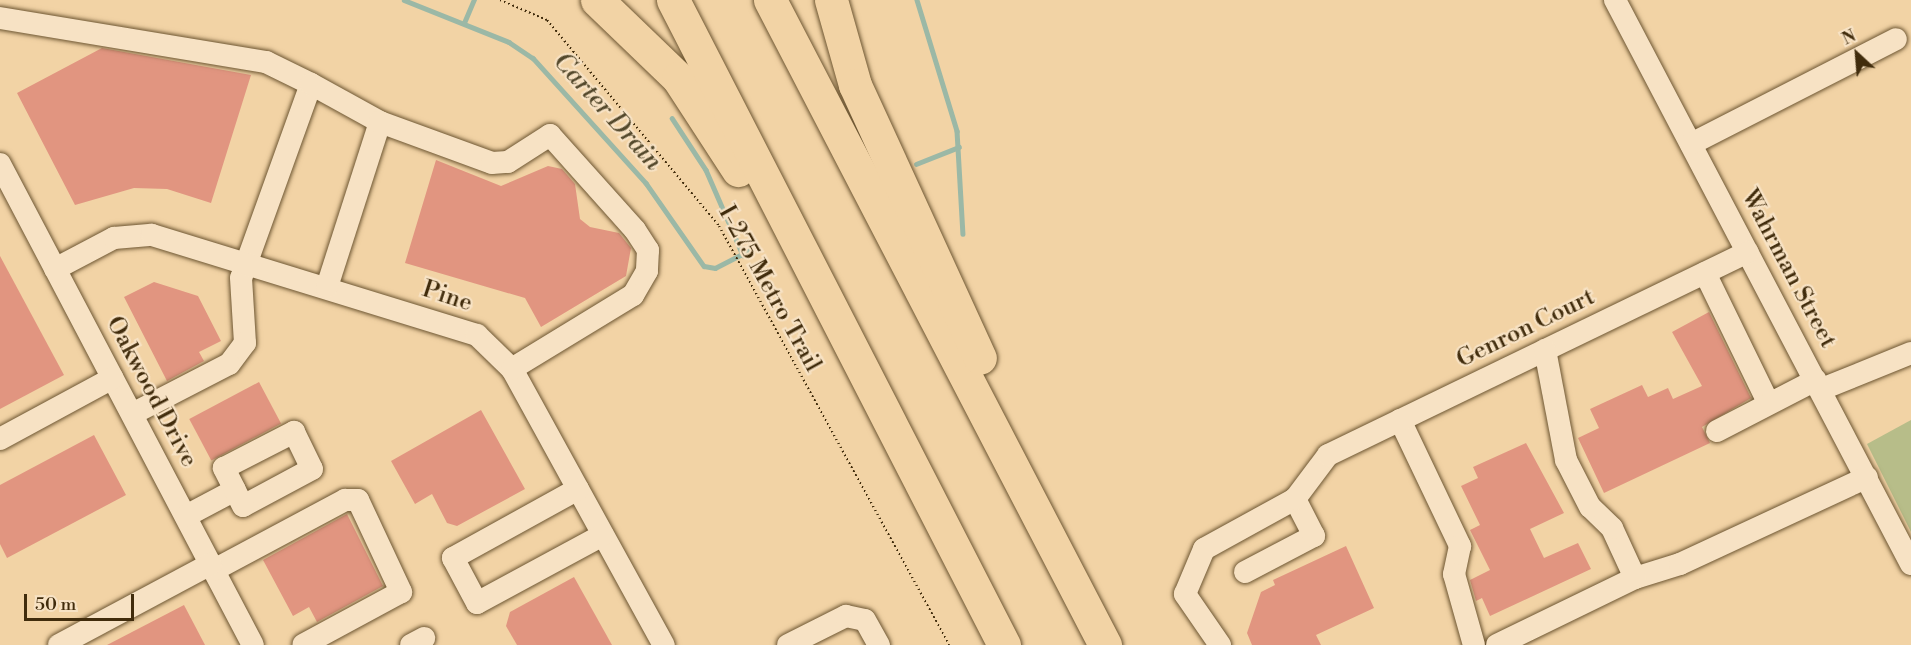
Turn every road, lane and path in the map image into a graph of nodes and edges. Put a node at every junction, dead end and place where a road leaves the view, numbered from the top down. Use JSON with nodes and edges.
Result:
{"nodes":[{"id":1,"x":500,"y":0,"type":"edge"},
{"id":2,"x":597,"y":0,"type":"edge"},
{"id":3,"x":673,"y":0,"type":"edge"},
{"id":4,"x":770,"y":0,"type":"edge"},
{"id":5,"x":831,"y":0,"type":"edge"},
{"id":6,"x":1615,"y":0,"type":"edge"},
{"id":7,"x":0,"y":18,"type":"edge"},
{"id":8,"x":1896,"y":39,"type":"dead end"},
{"id":9,"x":311,"y":84,"type":"junction"},
{"id":10,"x":380,"y":122,"type":"junction"},
{"id":11,"x":1691,"y":144,"type":"junction"},
{"id":12,"x":0,"y":164,"type":"edge"},
{"id":13,"x":6,"y":189,"type":"edge"},
{"id":14,"x":1748,"y":252,"type":"junction"},
{"id":15,"x":249,"y":263,"type":"junction"},
{"id":16,"x":55,"y":269,"type":"junction"},
{"id":17,"x":1705,"y":273,"type":"junction"},
{"id":18,"x":327,"y":287,"type":"junction"},
{"id":19,"x":1545,"y":350,"type":"junction"},
{"id":20,"x":1911,"y":353,"type":"edge"},
{"id":21,"x":512,"y":369,"type":"junction"},
{"id":22,"x":113,"y":378,"type":"junction"},
{"id":23,"x":1819,"y":385,"type":"junction"},
{"id":24,"x":1768,"y":402,"type":"junction"},
{"id":25,"x":132,"y":414,"type":"junction"},
{"id":26,"x":1400,"y":420,"type":"junction"},
{"id":27,"x":1717,"y":431,"type":"dead end"},
{"id":28,"x":0,"y":439,"type":"edge"},
{"id":29,"x":1867,"y":477,"type":"junction"},
{"id":30,"x":578,"y":489,"type":"junction"},
{"id":31,"x":235,"y":490,"type":"dead end"},
{"id":32,"x":1294,"y":500,"type":"junction"},
{"id":33,"x":186,"y":516,"type":"junction"},
{"id":34,"x":1042,"y":524,"type":"junction"},
{"id":35,"x":603,"y":535,"type":"junction"},
{"id":36,"x":1911,"y":564,"type":"edge"},
{"id":37,"x":213,"y":567,"type":"junction"},
{"id":38,"x":1245,"y":572,"type":"dead end"},
{"id":39,"x":1635,"y":578,"type":"junction"},
{"id":40,"x":982,"y":604,"type":"junction"},
{"id":41,"x":59,"y":645,"type":"edge"},
{"id":42,"x":253,"y":645,"type":"edge"},
{"id":43,"x":303,"y":645,"type":"edge"},
{"id":44,"x":664,"y":645,"type":"edge"},
{"id":45,"x":788,"y":645,"type":"edge"},
{"id":46,"x":879,"y":645,"type":"edge"},
{"id":47,"x":949,"y":645,"type":"edge"},
{"id":48,"x":1004,"y":645,"type":"edge"},
{"id":49,"x":1104,"y":645,"type":"edge"},
{"id":50,"x":1220,"y":645,"type":"edge"},
{"id":51,"x":1474,"y":645,"type":"edge"},
{"id":52,"x":1497,"y":645,"type":"edge"}],
"edges":[{"from":1,"to":47,"type":"path","name":"I-275 Metro Trail"},
{"from":2,"to":40,"type":"highway"},
{"from":3,"to":40,"type":"highway"},
{"from":4,"to":34,"type":"highway"},
{"from":5,"to":34,"type":"highway"},
{"from":6,"to":11,"type":"street","name":"Wahrman Street"},
{"from":7,"to":9,"type":"street"},
{"from":8,"to":11,"type":"street"},
{"from":9,"to":10,"type":"street"},
{"from":9,"to":15,"type":"street"},
{"from":10,"to":18,"type":"street"},
{"from":10,"to":21,"type":"street"},
{"from":11,"to":14,"type":"street","name":"Wahrman Street"},
{"from":12,"to":13,"type":"street","name":"Oakwood Drive"},
{"from":13,"to":16,"type":"street","name":"Oakwood Drive"},
{"from":14,"to":17,"type":"street","name":"Genron Court"},
{"from":14,"to":23,"type":"street","name":"Wahrman Street"},
{"from":15,"to":16,"type":"street","name":"Pine"},
{"from":15,"to":18,"type":"street","name":"Pine"},
{"from":15,"to":25,"type":"street"},
{"from":16,"to":22,"type":"street","name":"Oakwood Drive"},
{"from":17,"to":19,"type":"street","name":"Genron Court"},
{"from":17,"to":24,"type":"street"},
{"from":18,"to":21,"type":"street","name":"Pine"},
{"from":19,"to":26,"type":"street","name":"Genron Court"},
{"from":19,"to":39,"type":"street"},
{"from":20,"to":23,"type":"street"},
{"from":21,"to":30,"type":"street","name":"Pine"},
{"from":22,"to":25,"type":"street","name":"Oakwood Drive"},
{"from":22,"to":28,"type":"street"},
{"from":23,"to":24,"type":"street"},
{"from":23,"to":29,"type":"street","name":"Wahrman Street"},
{"from":24,"to":27,"type":"street"},
{"from":25,"to":33,"type":"street","name":"Oakwood Drive"},
{"from":26,"to":32,"type":"street","name":"Genron Court"},
{"from":26,"to":51,"type":"street"},
{"from":29,"to":36,"type":"street","name":"Wahrman Street"},
{"from":29,"to":39,"type":"street"},
{"from":30,"to":35,"type":"street","name":"Pine"},
{"from":30,"to":35,"type":"street"},
{"from":31,"to":33,"type":"street"},
{"from":32,"to":38,"type":"street"},
{"from":32,"to":50,"type":"street"},
{"from":33,"to":37,"type":"street","name":"Oakwood Drive"},
{"from":34,"to":49,"type":"highway"},
{"from":35,"to":44,"type":"street","name":"Pine"},
{"from":37,"to":41,"type":"street"},
{"from":37,"to":42,"type":"street","name":"Oakwood Drive"},
{"from":37,"to":43,"type":"street"},
{"from":39,"to":52,"type":"street"},
{"from":40,"to":48,"type":"highway"},
{"from":45,"to":46,"type":"street"}]}
